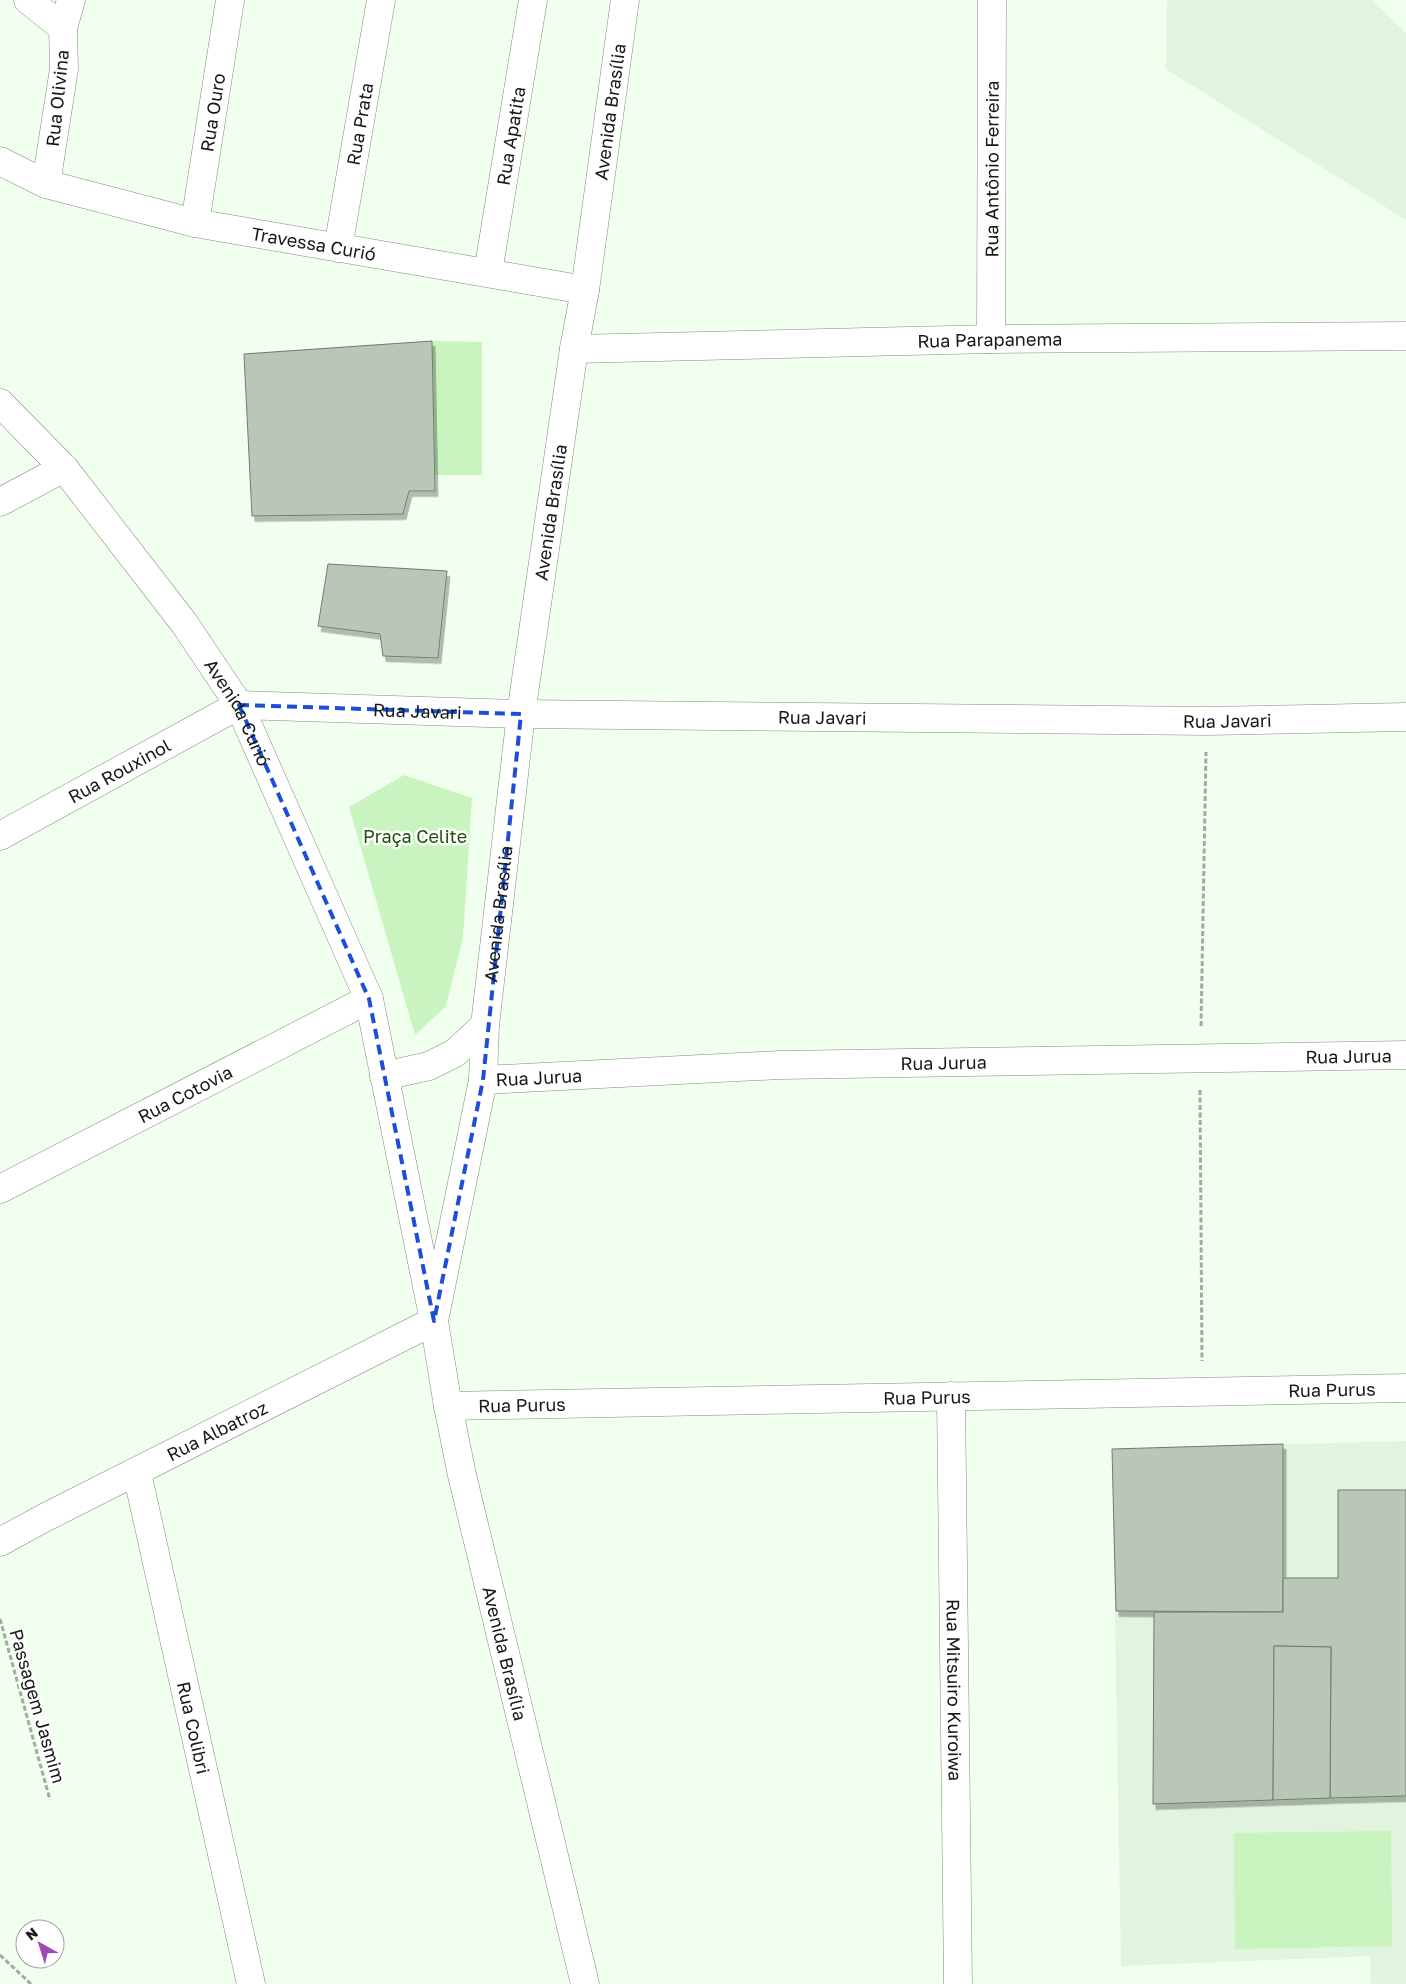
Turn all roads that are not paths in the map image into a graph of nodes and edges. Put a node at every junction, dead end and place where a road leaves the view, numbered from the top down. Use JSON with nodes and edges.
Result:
{"nodes":[{"id":1,"x":28,"y":0,"type":"edge"},
{"id":2,"x":71,"y":0,"type":"edge"},
{"id":3,"x":230,"y":0,"type":"edge"},
{"id":4,"x":381,"y":0,"type":"edge"},
{"id":5,"x":533,"y":0,"type":"edge"},
{"id":6,"x":624,"y":0,"type":"edge"},
{"id":7,"x":992,"y":0,"type":"edge"},
{"id":8,"x":63,"y":28,"type":"junction"},
{"id":9,"x":0,"y":161,"type":"edge"},
{"id":10,"x":46,"y":184,"type":"junction"},
{"id":11,"x":194,"y":223,"type":"junction"},
{"id":12,"x":338,"y":248,"type":"junction"},
{"id":13,"x":488,"y":272,"type":"junction"},
{"id":14,"x":584,"y":290,"type":"junction"},
{"id":15,"x":1406,"y":336,"type":"edge"},
{"id":16,"x":991,"y":339,"type":"junction"},
{"id":17,"x":574,"y":349,"type":"junction"},
{"id":18,"x":0,"y":403,"type":"edge"},
{"id":19,"x":64,"y":468,"type":"junction"},
{"id":20,"x":0,"y":502,"type":"edge"},
{"id":21,"x":239,"y":705,"type":"junction"},
{"id":22,"x":521,"y":714,"type":"junction"},
{"id":23,"x":1406,"y":717,"type":"edge"},
{"id":24,"x":0,"y":836,"type":"edge"},
{"id":25,"x":369,"y":999,"type":"junction"},
{"id":26,"x":485,"y":1025,"type":"junction"},
{"id":27,"x":1406,"y":1055,"type":"edge"},
{"id":28,"x":384,"y":1076,"type":"junction"},
{"id":29,"x":483,"y":1080,"type":"junction"},
{"id":30,"x":0,"y":1189,"type":"edge"},
{"id":31,"x":434,"y":1321,"type":"junction"},
{"id":32,"x":1406,"y":1388,"type":"edge"},
{"id":33,"x":951,"y":1396,"type":"junction"},
{"id":34,"x":448,"y":1406,"type":"junction"},
{"id":35,"x":137,"y":1473,"type":"junction"},
{"id":36,"x":0,"y":1542,"type":"edge"},
{"id":37,"x":251,"y":1984,"type":"edge"},
{"id":38,"x":584,"y":1984,"type":"edge"},
{"id":39,"x":958,"y":1984,"type":"edge"}],
"edges":[{"from":1,"to":8,"type":"street","name":"Rua Olivina"},
{"from":2,"to":8,"type":"street"},
{"from":3,"to":11,"type":"street","name":"Rua Ouro"},
{"from":4,"to":12,"type":"street","name":"Rua Prata"},
{"from":5,"to":13,"type":"street","name":"Rua Apatita"},
{"from":6,"to":14,"type":"street","name":"Avenida Brasília"},
{"from":7,"to":16,"type":"street","name":"Rua Antônio Ferreira"},
{"from":8,"to":10,"type":"street","name":"Rua Olivina"},
{"from":9,"to":10,"type":"street","name":"Travessa Curió"},
{"from":10,"to":11,"type":"street","name":"Travessa Curió"},
{"from":11,"to":12,"type":"street","name":"Travessa Curió"},
{"from":12,"to":13,"type":"street","name":"Travessa Curió"},
{"from":13,"to":14,"type":"street","name":"Travessa Curió"},
{"from":14,"to":17,"type":"street","name":"Avenida Brasília"},
{"from":15,"to":16,"type":"street","name":"Rua Parapanema"},
{"from":16,"to":17,"type":"street","name":"Rua Parapanema"},
{"from":17,"to":22,"type":"street","name":"Avenida Brasília"},
{"from":18,"to":19,"type":"street","name":"Avenida Curió"},
{"from":19,"to":20,"type":"street"},
{"from":19,"to":21,"type":"street","name":"Avenida Curió"},
{"from":21,"to":22,"type":"street","name":"Rua Javari"},
{"from":21,"to":24,"type":"street","name":"Rua Rouxinol"},
{"from":21,"to":25,"type":"street","name":"Avenida Curió"},
{"from":22,"to":23,"type":"street","name":"Rua Javari"},
{"from":22,"to":26,"type":"street","name":"Avenida Brasília"},
{"from":25,"to":28,"type":"street","name":"Avenida Curió"},
{"from":25,"to":30,"type":"street","name":"Rua Cotovia"},
{"from":26,"to":28,"type":"street"},
{"from":26,"to":29,"type":"street","name":"Avenida Brasília"},
{"from":27,"to":29,"type":"street","name":"Rua Jurua"},
{"from":28,"to":31,"type":"street","name":"Avenida Brasília"},
{"from":29,"to":31,"type":"street","name":"Avenida Brasília"},
{"from":31,"to":34,"type":"street","name":"Avenida Brasília"},
{"from":31,"to":35,"type":"street","name":"Rua Albatroz"},
{"from":32,"to":33,"type":"street","name":"Rua Purus"},
{"from":33,"to":34,"type":"street","name":"Rua Purus"},
{"from":33,"to":39,"type":"street","name":"Rua Mitsuiro Kuroiwa"},
{"from":34,"to":38,"type":"street","name":"Avenida Brasília"},
{"from":35,"to":36,"type":"street","name":"Rua Albatroz"},
{"from":35,"to":37,"type":"street","name":"Rua Colibri"}]}
